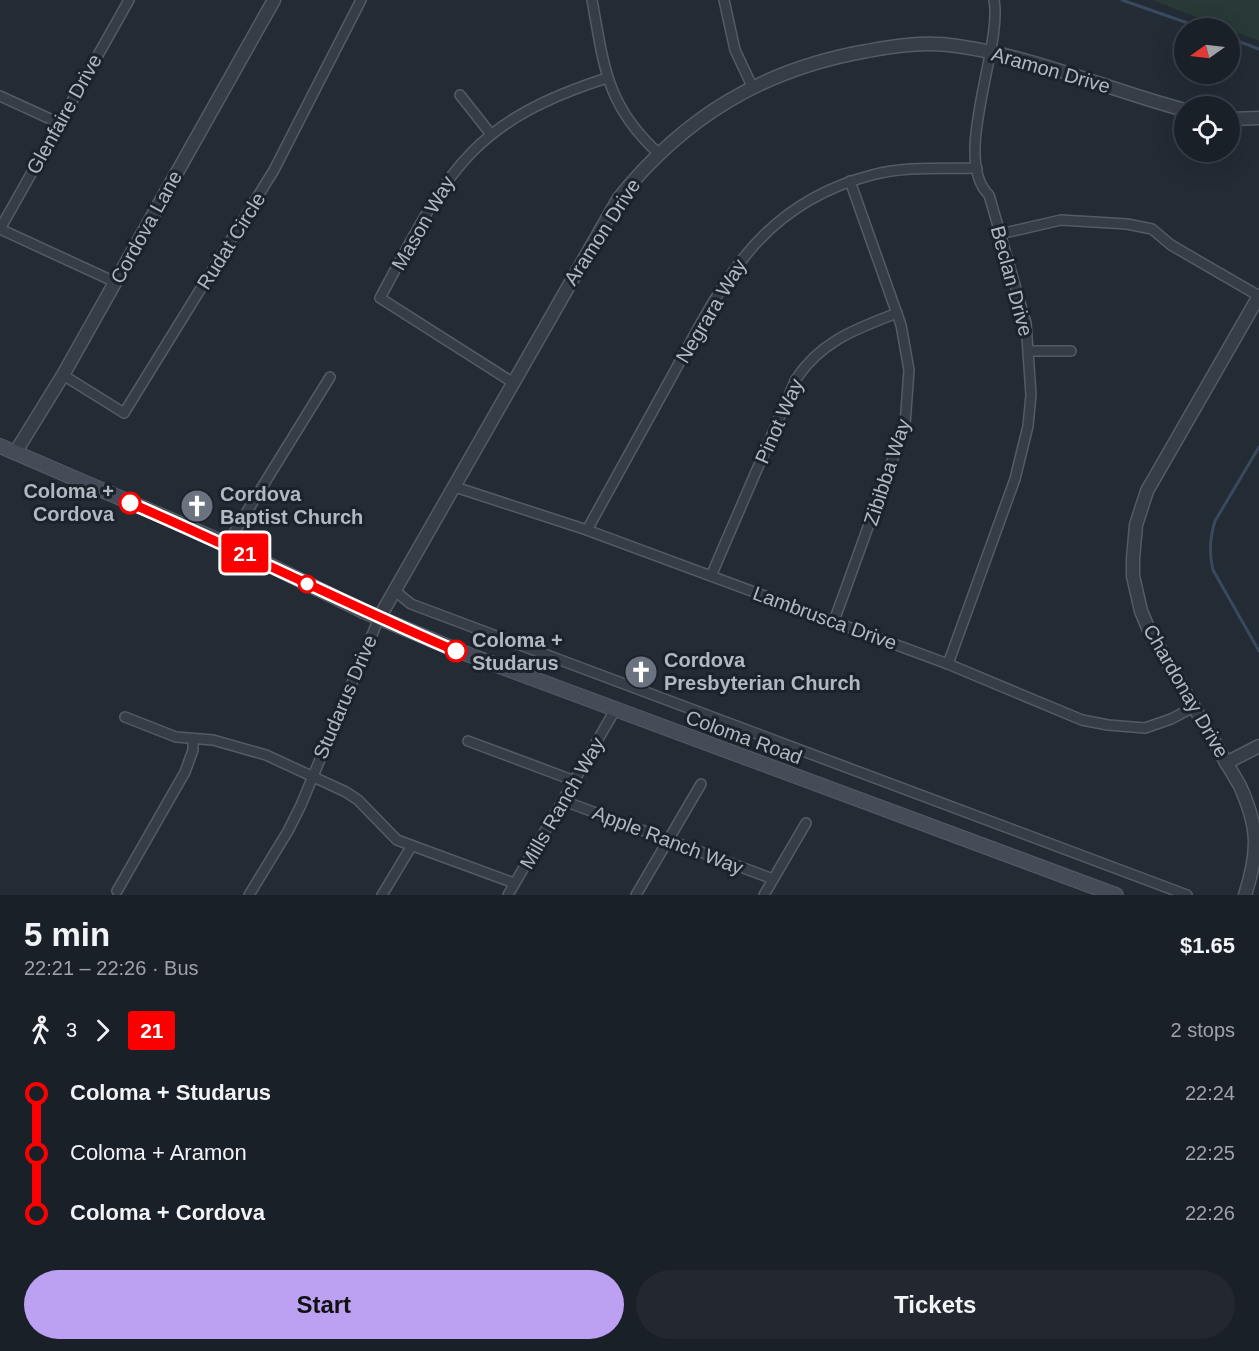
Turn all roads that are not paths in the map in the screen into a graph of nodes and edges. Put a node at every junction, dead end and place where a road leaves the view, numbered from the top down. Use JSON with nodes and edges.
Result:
{"nodes":[{"id":1,"x":129,"y":0,"type":"edge"},
{"id":2,"x":274,"y":0,"type":"edge"},
{"id":3,"x":362,"y":0,"type":"edge"},
{"id":4,"x":592,"y":0,"type":"edge"},
{"id":5,"x":724,"y":0,"type":"edge"},
{"id":6,"x":994,"y":0,"type":"edge"},
{"id":7,"x":990,"y":52,"type":"junction"},
{"id":8,"x":606,"y":78,"type":"junction"},
{"id":9,"x":752,"y":87,"type":"junction"},
{"id":10,"x":460,"y":95,"type":"dead end"},
{"id":11,"x":0,"y":96,"type":"edge"},
{"id":12,"x":1174,"y":107,"type":"edge"},
{"id":13,"x":1240,"y":118,"type":"edge"},
{"id":14,"x":1259,"y":118,"type":"edge"},
{"id":15,"x":59,"y":123,"type":"junction"},
{"id":16,"x":490,"y":134,"type":"junction"},
{"id":17,"x":658,"y":153,"type":"junction"},
{"id":18,"x":977,"y":168,"type":"junction"},
{"id":19,"x":850,"y":181,"type":"junction"},
{"id":20,"x":0,"y":229,"type":"edge"},
{"id":21,"x":1000,"y":234,"type":"junction"},
{"id":22,"x":116,"y":282,"type":"junction"},
{"id":23,"x":1259,"y":296,"type":"edge"},
{"id":24,"x":897,"y":313,"type":"junction"},
{"id":25,"x":1030,"y":351,"type":"junction"},
{"id":26,"x":1071,"y":351,"type":"dead end"},
{"id":27,"x":63,"y":375,"type":"junction"},
{"id":28,"x":330,"y":377,"type":"dead end"},
{"id":29,"x":512,"y":381,"type":"junction"},
{"id":30,"x":0,"y":446,"type":"edge"},
{"id":31,"x":15,"y":453,"type":"junction"},
{"id":32,"x":455,"y":487,"type":"junction"},
{"id":33,"x":587,"y":530,"type":"junction"},
{"id":34,"x":227,"y":544,"type":"junction"},
{"id":35,"x":711,"y":576,"type":"junction"},
{"id":36,"x":395,"y":591,"type":"junction"},
{"id":37,"x":379,"y":618,"type":"junction"},
{"id":38,"x":834,"y":621,"type":"junction"},
{"id":39,"x":948,"y":663,"type":"junction"},
{"id":40,"x":1194,"y":707,"type":"junction"},
{"id":41,"x":615,"y":710,"type":"junction"},
{"id":42,"x":125,"y":717,"type":"dead end"},
{"id":43,"x":193,"y":740,"type":"junction"},
{"id":44,"x":468,"y":741,"type":"dead end"},
{"id":45,"x":1259,"y":746,"type":"edge"},
{"id":46,"x":1227,"y":763,"type":"junction"},
{"id":47,"x":312,"y":776,"type":"junction"},
{"id":48,"x":575,"y":782,"type":"junction"},
{"id":49,"x":701,"y":784,"type":"dead end"},
{"id":50,"x":564,"y":801,"type":"junction"},
{"id":51,"x":806,"y":823,"type":"dead end"},
{"id":52,"x":668,"y":840,"type":"junction"},
{"id":53,"x":411,"y":846,"type":"junction"},
{"id":54,"x":773,"y":879,"type":"junction"},
{"id":55,"x":514,"y":883,"type":"junction"},
{"id":56,"x":117,"y":891,"type":"dead end"},
{"id":57,"x":249,"y":895,"type":"edge"},
{"id":58,"x":382,"y":895,"type":"edge"},
{"id":59,"x":507,"y":895,"type":"edge"},
{"id":60,"x":636,"y":895,"type":"edge"},
{"id":61,"x":764,"y":895,"type":"edge"},
{"id":62,"x":1116,"y":895,"type":"edge"},
{"id":63,"x":1187,"y":895,"type":"edge"},
{"id":64,"x":1245,"y":895,"type":"edge"}],
"edges":[{"from":1,"to":15,"type":"street","name":"Glenfaire Drive"},
{"from":2,"to":22,"type":"street","name":"Cordova Lane"},
{"from":3,"to":27,"type":"street","name":"Rudat Circle"},
{"from":4,"to":8,"type":"street"},
{"from":5,"to":9,"type":"street"},
{"from":6,"to":7,"type":"street","name":"Beclan Drive"},
{"from":7,"to":9,"type":"street","name":"Aramon Drive"},
{"from":7,"to":12,"type":"street","name":"Aramon Drive"},
{"from":7,"to":18,"type":"street","name":"Beclan Drive"},
{"from":8,"to":16,"type":"street","name":"Mason Way"},
{"from":8,"to":17,"type":"street"},
{"from":9,"to":17,"type":"street","name":"Aramon Drive"},
{"from":10,"to":16,"type":"street"},
{"from":11,"to":15,"type":"street"},
{"from":13,"to":14,"type":"street"},
{"from":15,"to":20,"type":"street","name":"Glenfaire Drive"},
{"from":16,"to":29,"type":"street","name":"Mason Way"},
{"from":17,"to":29,"type":"street","name":"Aramon Drive"},
{"from":18,"to":19,"type":"street","name":"Negrara Way"},
{"from":18,"to":21,"type":"street","name":"Beclan Drive"},
{"from":19,"to":24,"type":"street","name":"Zibibba Way"},
{"from":19,"to":33,"type":"street","name":"Negrara Way"},
{"from":20,"to":22,"type":"street"},
{"from":21,"to":23,"type":"street"},
{"from":21,"to":25,"type":"street","name":"Beclan Drive"},
{"from":22,"to":27,"type":"street","name":"Cordova Lane"},
{"from":23,"to":40,"type":"street","name":"Chardonay Drive"},
{"from":24,"to":35,"type":"street","name":"Pinot Way"},
{"from":24,"to":38,"type":"street","name":"Zibibba Way"},
{"from":25,"to":26,"type":"street"},
{"from":25,"to":39,"type":"street","name":"Beclan Drive"},
{"from":27,"to":31,"type":"street","name":"Cordova Lane"},
{"from":28,"to":34,"type":"street"},
{"from":29,"to":32,"type":"street","name":"Aramon Drive"},
{"from":30,"to":31,"type":"main road","name":"Coloma Road"},
{"from":31,"to":34,"type":"main road","name":"Coloma Road"},
{"from":32,"to":33,"type":"street","name":"Lambrusca Drive"},
{"from":32,"to":36,"type":"street","name":"Aramon Drive"},
{"from":33,"to":35,"type":"street","name":"Lambrusca Drive"},
{"from":34,"to":37,"type":"main road","name":"Coloma Road"},
{"from":35,"to":38,"type":"street","name":"Lambrusca Drive"},
{"from":36,"to":37,"type":"street","name":"Aramon Drive"},
{"from":36,"to":63,"type":"street","name":"Coloma Road"},
{"from":37,"to":41,"type":"main road","name":"Coloma Road"},
{"from":37,"to":47,"type":"street","name":"Studarus Drive"},
{"from":38,"to":39,"type":"street","name":"Lambrusca Drive"},
{"from":39,"to":40,"type":"street","name":"Lambrusca Drive"},
{"from":40,"to":46,"type":"street","name":"Chardonay Drive"},
{"from":41,"to":48,"type":"street","name":"Mills Ranch Way"},
{"from":41,"to":62,"type":"main road","name":"Coloma Road"},
{"from":42,"to":43,"type":"street"},
{"from":43,"to":47,"type":"street"},
{"from":43,"to":56,"type":"street"},
{"from":44,"to":48,"type":"street"},
{"from":45,"to":46,"type":"street"},
{"from":46,"to":64,"type":"street","name":"Chardonay Drive"},
{"from":47,"to":53,"type":"street"},
{"from":47,"to":57,"type":"street","name":"Studarus Drive"},
{"from":48,"to":50,"type":"street","name":"Mills Ranch Way"},
{"from":49,"to":52,"type":"street"},
{"from":50,"to":52,"type":"street","name":"Apple Ranch Way"},
{"from":50,"to":55,"type":"street","name":"Mills Ranch Way"},
{"from":51,"to":54,"type":"street"},
{"from":52,"to":54,"type":"street","name":"Apple Ranch Way"},
{"from":52,"to":60,"type":"street"},
{"from":53,"to":55,"type":"street"},
{"from":53,"to":58,"type":"street"},
{"from":54,"to":61,"type":"street"},
{"from":55,"to":59,"type":"street","name":"Mills Ranch Way"}]}
